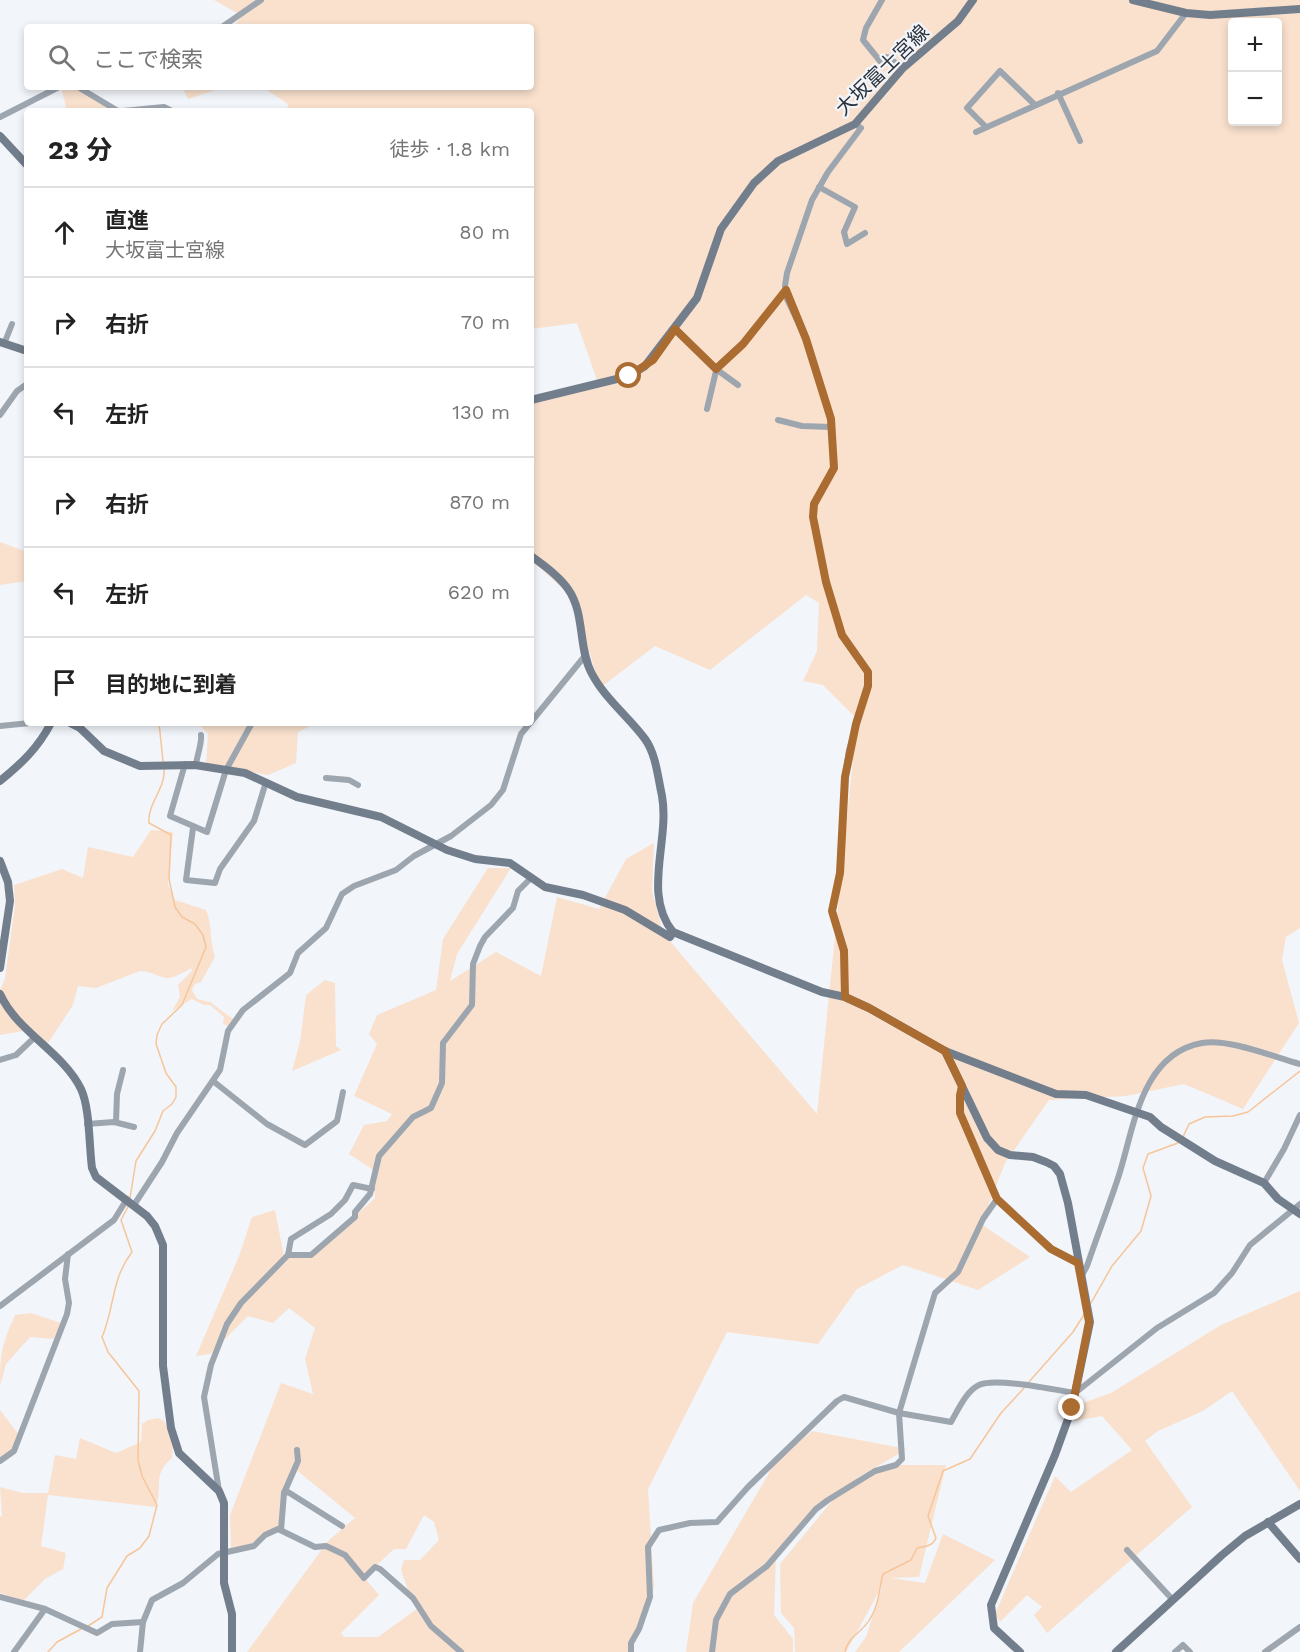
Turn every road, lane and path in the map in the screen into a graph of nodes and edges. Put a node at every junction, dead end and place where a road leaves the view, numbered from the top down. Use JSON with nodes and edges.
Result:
{"nodes":[{"id":1,"x":261,"y":0,"type":"edge"},
{"id":2,"x":882,"y":0,"type":"edge"},
{"id":3,"x":973,"y":0,"type":"edge"},
{"id":4,"x":1133,"y":0,"type":"edge"},
{"id":5,"x":1300,"y":9,"type":"edge"},
{"id":6,"x":1186,"y":13,"type":"junction"},
{"id":7,"x":226,"y":24,"type":"edge"},
{"id":8,"x":903,"y":68,"type":"junction"},
{"id":9,"x":53,"y":90,"type":"edge"},
{"id":10,"x":83,"y":90,"type":"edge"},
{"id":11,"x":1058,"y":93,"type":"junction"},
{"id":12,"x":1034,"y":104,"type":"junction"},
{"id":13,"x":115,"y":108,"type":"edge"},
{"id":14,"x":0,"y":117,"type":"edge"},
{"id":15,"x":855,"y":124,"type":"junction"},
{"id":16,"x":985,"y":126,"type":"junction"},
{"id":17,"x":975,"y":132,"type":"dead end"},
{"id":18,"x":0,"y":136,"type":"edge"},
{"id":19,"x":1080,"y":141,"type":"dead end"},
{"id":20,"x":24,"y":162,"type":"edge"},
{"id":21,"x":819,"y":187,"type":"junction"},
{"id":22,"x":865,"y":233,"type":"dead end"},
{"id":23,"x":786,"y":290,"type":"junction"},
{"id":24,"x":12,"y":324,"type":"dead end"},
{"id":25,"x":675,"y":329,"type":"junction"},
{"id":26,"x":2,"y":343,"type":"edge"},
{"id":27,"x":24,"y":350,"type":"edge"},
{"id":28,"x":716,"y":369,"type":"junction"},
{"id":29,"x":738,"y":385,"type":"dead end"},
{"id":30,"x":24,"y":386,"type":"edge"},
{"id":31,"x":534,"y":399,"type":"edge"},
{"id":32,"x":707,"y":409,"type":"dead end"},
{"id":33,"x":0,"y":415,"type":"edge"},
{"id":34,"x":778,"y":420,"type":"dead end"},
{"id":35,"x":831,"y":427,"type":"junction"},
{"id":36,"x":534,"y":558,"type":"edge"},
{"id":37,"x":584,"y":657,"type":"junction"},
{"id":38,"x":534,"y":718,"type":"edge"},
{"id":39,"x":24,"y":724,"type":"edge"},
{"id":40,"x":0,"y":726,"type":"edge"},
{"id":41,"x":50,"y":726,"type":"edge"},
{"id":42,"x":76,"y":726,"type":"edge"},
{"id":43,"x":250,"y":726,"type":"edge"},
{"id":44,"x":528,"y":726,"type":"edge"},
{"id":45,"x":201,"y":735,"type":"dead end"},
{"id":46,"x":186,"y":764,"type":"junction"},
{"id":47,"x":196,"y":765,"type":"junction"},
{"id":48,"x":226,"y":770,"type":"junction"},
{"id":49,"x":326,"y":778,"type":"dead end"},
{"id":50,"x":0,"y":781,"type":"edge"},
{"id":51,"x":266,"y":782,"type":"junction"},
{"id":52,"x":358,"y":785,"type":"dead end"},
{"id":53,"x":193,"y":828,"type":"junction"},
{"id":54,"x":436,"y":846,"type":"junction"},
{"id":55,"x":0,"y":861,"type":"edge"},
{"id":56,"x":531,"y":879,"type":"junction"},
{"id":57,"x":673,"y":932,"type":"junction"},
{"id":58,"x":0,"y":968,"type":"edge"},
{"id":59,"x":0,"y":994,"type":"edge"},
{"id":60,"x":845,"y":997,"type":"junction"},
{"id":61,"x":35,"y":1037,"type":"junction"},
{"id":62,"x":945,"y":1051,"type":"junction"},
{"id":63,"x":0,"y":1060,"type":"edge"},
{"id":64,"x":1300,"y":1064,"type":"edge"},
{"id":65,"x":123,"y":1070,"type":"dead end"},
{"id":66,"x":213,"y":1081,"type":"junction"},
{"id":67,"x":962,"y":1086,"type":"junction"},
{"id":68,"x":343,"y":1092,"type":"dead end"},
{"id":69,"x":1136,"y":1111,"type":"junction"},
{"id":70,"x":1300,"y":1115,"type":"edge"},
{"id":71,"x":116,"y":1122,"type":"junction"},
{"id":72,"x":87,"y":1124,"type":"junction"},
{"id":73,"x":134,"y":1127,"type":"dead end"},
{"id":74,"x":1263,"y":1183,"type":"junction"},
{"id":75,"x":372,"y":1189,"type":"junction"},
{"id":76,"x":997,"y":1199,"type":"junction"},
{"id":77,"x":131,"y":1202,"type":"junction"},
{"id":78,"x":1298,"y":1209,"type":"edge"},
{"id":79,"x":68,"y":1254,"type":"junction"},
{"id":80,"x":288,"y":1255,"type":"junction"},
{"id":81,"x":1078,"y":1263,"type":"junction"},
{"id":82,"x":1081,"y":1276,"type":"junction"},
{"id":83,"x":0,"y":1306,"type":"edge"},
{"id":84,"x":1075,"y":1393,"type":"junction"},
{"id":85,"x":899,"y":1413,"type":"junction"},
{"id":86,"x":297,"y":1450,"type":"dead end"},
{"id":87,"x":0,"y":1461,"type":"edge"},
{"id":88,"x":219,"y":1491,"type":"junction"},
{"id":89,"x":284,"y":1493,"type":"junction"},
{"id":90,"x":1300,"y":1504,"type":"edge"},
{"id":91,"x":1268,"y":1522,"type":"junction"},
{"id":92,"x":342,"y":1526,"type":"dead end"},
{"id":93,"x":281,"y":1530,"type":"junction"},
{"id":94,"x":1127,"y":1550,"type":"dead end"},
{"id":95,"x":225,"y":1552,"type":"junction"},
{"id":96,"x":1300,"y":1559,"type":"edge"},
{"id":97,"x":0,"y":1597,"type":"edge"},
{"id":98,"x":1172,"y":1599,"type":"junction"},
{"id":99,"x":45,"y":1610,"type":"junction"},
{"id":100,"x":143,"y":1622,"type":"junction"},
{"id":101,"x":1300,"y":1627,"type":"edge"},
{"id":102,"x":1120,"y":1650,"type":"edge"},
{"id":103,"x":14,"y":1652,"type":"edge"},
{"id":104,"x":140,"y":1652,"type":"edge"},
{"id":105,"x":232,"y":1652,"type":"edge"},
{"id":106,"x":461,"y":1652,"type":"edge"},
{"id":107,"x":631,"y":1652,"type":"edge"},
{"id":108,"x":712,"y":1652,"type":"edge"},
{"id":109,"x":1020,"y":1652,"type":"edge"},
{"id":110,"x":1175,"y":1652,"type":"edge"},
{"id":111,"x":1190,"y":1652,"type":"edge"},
{"id":112,"x":1265,"y":1652,"type":"edge"}],
"edges":[{"from":1,"to":7,"type":"street"},
{"from":2,"to":8,"type":"street"},
{"from":3,"to":8,"type":"street","name":"大坂富士宮線"},
{"from":4,"to":6,"type":"street"},
{"from":5,"to":6,"type":"street"},
{"from":6,"to":11,"type":"street"},
{"from":8,"to":15,"type":"street","name":"大坂富士宮線"},
{"from":9,"to":14,"type":"street"},
{"from":10,"to":13,"type":"street"},
{"from":11,"to":12,"type":"street"},
{"from":11,"to":19,"type":"street"},
{"from":12,"to":16,"type":"street"},
{"from":12,"to":16,"type":"street"},
{"from":15,"to":21,"type":"street"},
{"from":15,"to":25,"type":"street","name":"大坂富士宮線"},
{"from":16,"to":17,"type":"street"},
{"from":18,"to":20,"type":"street"},
{"from":21,"to":22,"type":"street"},
{"from":21,"to":23,"type":"street"},
{"from":23,"to":28,"type":"street"},
{"from":23,"to":35,"type":"street"},
{"from":24,"to":26,"type":"street"},
{"from":25,"to":28,"type":"street"},
{"from":25,"to":31,"type":"street","name":"大坂富士宮線"},
{"from":26,"to":27,"type":"street"},
{"from":28,"to":29,"type":"street"},
{"from":28,"to":32,"type":"street"},
{"from":30,"to":33,"type":"street"},
{"from":34,"to":35,"type":"street"},
{"from":35,"to":60,"type":"street"},
{"from":36,"to":37,"type":"street"},
{"from":37,"to":38,"type":"street"},
{"from":37,"to":57,"type":"street"},
{"from":39,"to":40,"type":"street"},
{"from":41,"to":50,"type":"street"},
{"from":42,"to":46,"type":"street"},
{"from":43,"to":48,"type":"street"},
{"from":44,"to":54,"type":"street"},
{"from":45,"to":47,"type":"street"},
{"from":46,"to":47,"type":"street"},
{"from":46,"to":53,"type":"street"},
{"from":47,"to":48,"type":"street"},
{"from":48,"to":51,"type":"street"},
{"from":48,"to":53,"type":"street"},
{"from":49,"to":52,"type":"street"},
{"from":51,"to":53,"type":"street"},
{"from":51,"to":54,"type":"street"},
{"from":54,"to":56,"type":"street"},
{"from":54,"to":66,"type":"street"},
{"from":55,"to":58,"type":"street"},
{"from":56,"to":57,"type":"street"},
{"from":56,"to":75,"type":"street"},
{"from":57,"to":60,"type":"street"},
{"from":59,"to":61,"type":"street"},
{"from":60,"to":62,"type":"street"},
{"from":61,"to":63,"type":"street"},
{"from":61,"to":72,"type":"street"},
{"from":62,"to":67,"type":"street"},
{"from":62,"to":69,"type":"street"},
{"from":64,"to":69,"type":"street"},
{"from":65,"to":71,"type":"street"},
{"from":66,"to":68,"type":"street"},
{"from":66,"to":77,"type":"street"},
{"from":67,"to":76,"type":"street"},
{"from":67,"to":81,"type":"street"},
{"from":69,"to":74,"type":"street"},
{"from":69,"to":82,"type":"street"},
{"from":70,"to":74,"type":"street"},
{"from":71,"to":72,"type":"street"},
{"from":71,"to":73,"type":"street"},
{"from":72,"to":77,"type":"street"},
{"from":74,"to":78,"type":"street"},
{"from":75,"to":80,"type":"street"},
{"from":75,"to":80,"type":"street"},
{"from":76,"to":81,"type":"street"},
{"from":76,"to":85,"type":"street"},
{"from":77,"to":79,"type":"street"},
{"from":77,"to":88,"type":"street"},
{"from":78,"to":84,"type":"street"},
{"from":79,"to":83,"type":"street"},
{"from":79,"to":87,"type":"street"},
{"from":80,"to":88,"type":"street"},
{"from":81,"to":82,"type":"street"},
{"from":82,"to":84,"type":"street"},
{"from":84,"to":85,"type":"street"},
{"from":84,"to":109,"type":"street"},
{"from":85,"to":107,"type":"street"},
{"from":85,"to":108,"type":"street"},
{"from":86,"to":89,"type":"street"},
{"from":88,"to":95,"type":"street"},
{"from":89,"to":92,"type":"street"},
{"from":89,"to":93,"type":"street"},
{"from":90,"to":91,"type":"street"},
{"from":91,"to":96,"type":"street"},
{"from":91,"to":98,"type":"street"},
{"from":93,"to":95,"type":"street"},
{"from":93,"to":106,"type":"street"},
{"from":94,"to":98,"type":"street"},
{"from":95,"to":100,"type":"street"},
{"from":95,"to":105,"type":"street"},
{"from":97,"to":99,"type":"street"},
{"from":98,"to":102,"type":"street"},
{"from":99,"to":100,"type":"street"},
{"from":99,"to":103,"type":"street"},
{"from":100,"to":104,"type":"street"},
{"from":101,"to":112,"type":"street"},
{"from":110,"to":111,"type":"street"}]}
